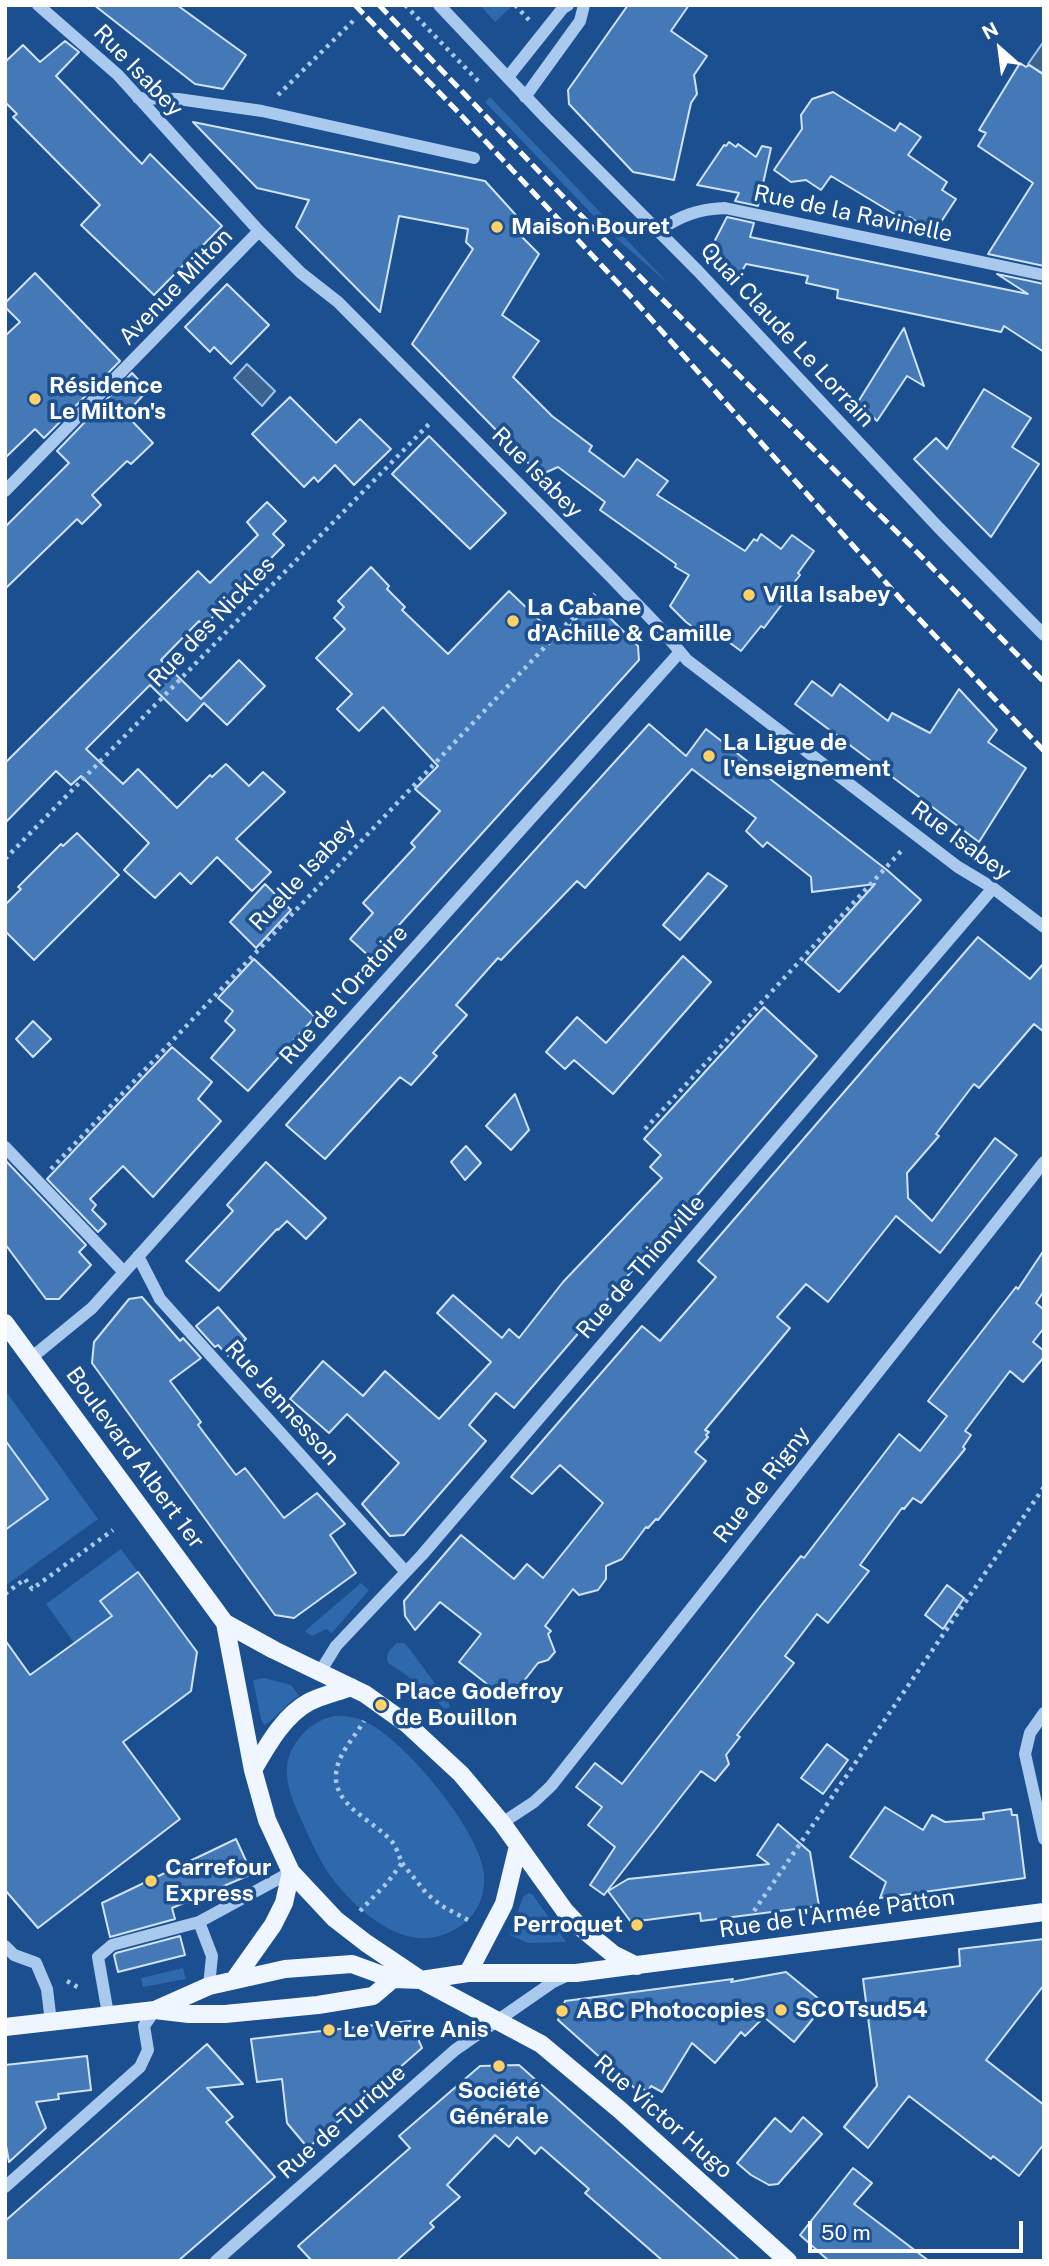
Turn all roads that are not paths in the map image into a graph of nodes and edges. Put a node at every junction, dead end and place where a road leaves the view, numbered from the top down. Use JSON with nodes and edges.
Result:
{"nodes":[{"id":1,"x":38,"y":5,"type":"edge"},
{"id":2,"x":439,"y":5,"type":"edge"},
{"id":3,"x":568,"y":5,"type":"edge"},
{"id":4,"x":584,"y":5,"type":"edge"},
{"id":5,"x":508,"y":77,"type":"junction"},
{"id":6,"x":525,"y":97,"type":"junction"},
{"id":7,"x":138,"y":98,"type":"junction"},
{"id":8,"x":474,"y":158,"type":"dead end"},
{"id":9,"x":259,"y":231,"type":"junction"},
{"id":10,"x":659,"y":232,"type":"junction"},
{"id":11,"x":1044,"y":275,"type":"edge"},
{"id":12,"x":5,"y":491,"type":"edge"},
{"id":13,"x":1044,"y":635,"type":"edge"},
{"id":14,"x":680,"y":652,"type":"junction"},
{"id":15,"x":993,"y":888,"type":"junction"},
{"id":16,"x":1044,"y":927,"type":"edge"},
{"id":17,"x":5,"y":1147,"type":"edge"},
{"id":18,"x":1044,"y":1162,"type":"edge"},
{"id":19,"x":138,"y":1256,"type":"junction"},
{"id":20,"x":124,"y":1272,"type":"junction"},
{"id":21,"x":5,"y":1323,"type":"edge"},
{"id":22,"x":31,"y":1358,"type":"junction"},
{"id":23,"x":405,"y":1571,"type":"junction"},
{"id":24,"x":225,"y":1623,"type":"junction"},
{"id":25,"x":320,"y":1672,"type":"junction"},
{"id":26,"x":351,"y":1687,"type":"junction"},
{"id":27,"x":1044,"y":1713,"type":"edge"},
{"id":28,"x":253,"y":1770,"type":"junction"},
{"id":29,"x":502,"y":1823,"type":"junction"},
{"id":30,"x":1044,"y":1839,"type":"edge"},
{"id":31,"x":518,"y":1846,"type":"junction"},
{"id":32,"x":291,"y":1872,"type":"junction"},
{"id":33,"x":1044,"y":1912,"type":"edge"},
{"id":34,"x":199,"y":1922,"type":"junction"},
{"id":35,"x":5,"y":1946,"type":"edge"},
{"id":36,"x":637,"y":1966,"type":"junction"},
{"id":37,"x":468,"y":1973,"type":"junction"},
{"id":38,"x":576,"y":1973,"type":"junction"},
{"id":39,"x":393,"y":1979,"type":"junction"},
{"id":40,"x":234,"y":1980,"type":"junction"},
{"id":41,"x":421,"y":1980,"type":"junction"},
{"id":42,"x":209,"y":1986,"type":"junction"},
{"id":43,"x":155,"y":2010,"type":"junction"},
{"id":44,"x":108,"y":2014,"type":"junction"},
{"id":45,"x":499,"y":2020,"type":"junction"},
{"id":46,"x":51,"y":2022,"type":"junction"},
{"id":47,"x":5,"y":2027,"type":"edge"},
{"id":48,"x":5,"y":2187,"type":"edge"},
{"id":49,"x":216,"y":2261,"type":"edge"},
{"id":50,"x":788,"y":2261,"type":"edge"}],
"edges":[{"from":1,"to":7,"type":"street","name":"Rue Isabey"},
{"from":2,"to":5,"type":"street","name":"Quai Claude Le Lorrain"},
{"from":3,"to":5,"type":"street"},
{"from":4,"to":6,"type":"street"},
{"from":5,"to":6,"type":"street","name":"Quai Claude Le Lorrain"},
{"from":6,"to":10,"type":"street","name":"Quai Claude Le Lorrain"},
{"from":7,"to":8,"type":"street"},
{"from":7,"to":9,"type":"street","name":"Rue Isabey"},
{"from":9,"to":12,"type":"street","name":"Avenue Milton"},
{"from":9,"to":14,"type":"street","name":"Rue Isabey"},
{"from":10,"to":11,"type":"street","name":"Rue de la Ravinelle"},
{"from":10,"to":13,"type":"street","name":"Quai Claude Le Lorrain"},
{"from":14,"to":15,"type":"street","name":"Rue Isabey"},
{"from":14,"to":19,"type":"street","name":"Rue de l'Oratoire"},
{"from":15,"to":16,"type":"street","name":"Rue Isabey"},
{"from":15,"to":23,"type":"street","name":"Rue de Thionville"},
{"from":17,"to":20,"type":"street"},
{"from":18,"to":29,"type":"street","name":"Rue de Rigny"},
{"from":19,"to":20,"type":"street","name":"Rue de l'Oratoire"},
{"from":19,"to":23,"type":"street","name":"Rue Jennesson"},
{"from":20,"to":22,"type":"street","name":"Rue de l'Oratoire"},
{"from":21,"to":22,"type":"main road","name":"Boulevard Albert 1er"},
{"from":22,"to":24,"type":"main road","name":"Boulevard Albert 1er"},
{"from":23,"to":25,"type":"street","name":"Rue de Thionville"},
{"from":24,"to":25,"type":"main road","name":"Boulevard Albert 1er"},
{"from":24,"to":28,"type":"main road","name":"Boulevard Albert 1er"},
{"from":25,"to":26,"type":"main road","name":"Boulevard Albert 1er"},
{"from":26,"to":28,"type":"main road"},
{"from":26,"to":29,"type":"main road"},
{"from":27,"to":30,"type":"street"},
{"from":28,"to":32,"type":"main road"},
{"from":29,"to":31,"type":"main road"},
{"from":31,"to":36,"type":"main road"},
{"from":31,"to":37,"type":"main road"},
{"from":32,"to":34,"type":"street"},
{"from":32,"to":40,"type":"main road"},
{"from":32,"to":41,"type":"main road"},
{"from":33,"to":36,"type":"main road","name":"Rue de l'Armée Patton"},
{"from":34,"to":42,"type":"street"},
{"from":34,"to":44,"type":"street"},
{"from":35,"to":46,"type":"street"},
{"from":36,"to":38,"type":"main road","name":"Rue de l'Armée Patton"},
{"from":37,"to":38,"type":"main road","name":"Rue de l'Armée Patton"},
{"from":37,"to":41,"type":"main road","name":"Rue de l'Armée Patton"},
{"from":38,"to":45,"type":"street"},
{"from":39,"to":40,"type":"main road","name":"Rue de l'Armée Patton"},
{"from":39,"to":41,"type":"main road","name":"Rue de l'Armée Patton"},
{"from":39,"to":43,"type":"main road"},
{"from":40,"to":42,"type":"main road","name":"Rue de l'Armée Patton"},
{"from":41,"to":45,"type":"main road","name":"Rue Victor Hugo"},
{"from":42,"to":43,"type":"main road","name":"Rue de l'Armée Patton"},
{"from":43,"to":44,"type":"main road"},
{"from":43,"to":48,"type":"street"},
{"from":44,"to":46,"type":"main road"},
{"from":45,"to":49,"type":"street","name":"Rue de Turique"},
{"from":45,"to":50,"type":"main road","name":"Rue Victor Hugo"},
{"from":46,"to":47,"type":"main road"}]}
